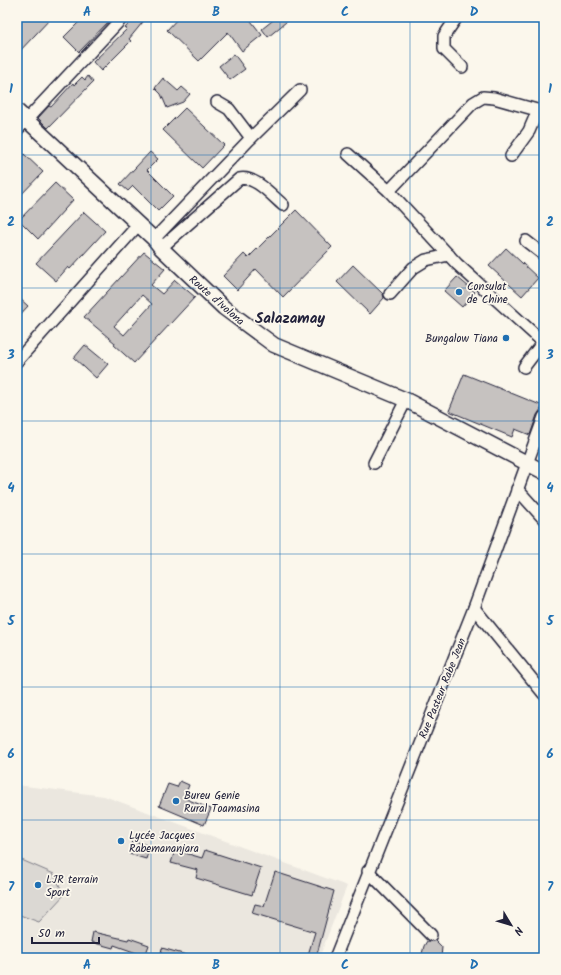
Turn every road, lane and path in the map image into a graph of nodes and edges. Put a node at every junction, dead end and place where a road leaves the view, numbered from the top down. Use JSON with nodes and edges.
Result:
{"nodes":[{"id":1,"x":123,"y":17,"type":"edge"},
{"id":2,"x":457,"y":17,"type":"edge"},
{"id":3,"x":462,"y":67,"type":"dead end"},
{"id":4,"x":300,"y":90,"type":"dead end"},
{"id":5,"x":217,"y":102,"type":"dead end"},
{"id":6,"x":541,"y":111,"type":"edge"},
{"id":7,"x":22,"y":115,"type":"edge"},
{"id":8,"x":17,"y":130,"type":"edge"},
{"id":9,"x":251,"y":138,"type":"junction"},
{"id":10,"x":348,"y":154,"type":"dead end"},
{"id":11,"x":511,"y":156,"type":"dead end"},
{"id":12,"x":389,"y":191,"type":"junction"},
{"id":13,"x":283,"y":205,"type":"dead end"},
{"id":14,"x":138,"y":225,"type":"junction"},
{"id":15,"x":526,"y":241,"type":"dead end"},
{"id":16,"x":158,"y":243,"type":"junction"},
{"id":17,"x":449,"y":255,"type":"junction"},
{"id":18,"x":544,"y":255,"type":"edge"},
{"id":19,"x":390,"y":294,"type":"dead end"},
{"id":20,"x":543,"y":343,"type":"edge"},
{"id":21,"x":17,"y":361,"type":"edge"},
{"id":22,"x":524,"y":367,"type":"dead end"},
{"id":23,"x":406,"y":400,"type":"junction"},
{"id":24,"x":544,"y":417,"type":"edge"},
{"id":25,"x":527,"y":462,"type":"junction"},
{"id":26,"x":374,"y":463,"type":"dead end"},
{"id":27,"x":544,"y":472,"type":"edge"},
{"id":28,"x":517,"y":489,"type":"junction"},
{"id":29,"x":544,"y":519,"type":"edge"},
{"id":30,"x":474,"y":608,"type":"junction"},
{"id":31,"x":544,"y":694,"type":"edge"},
{"id":32,"x":368,"y":871,"type":"junction"},
{"id":33,"x":431,"y":936,"type":"dead end"},
{"id":34,"x":335,"y":958,"type":"edge"}],
"edges":[{"from":1,"to":7,"type":"street"},
{"from":2,"to":3,"type":"street"},
{"from":4,"to":9,"type":"street"},
{"from":5,"to":9,"type":"street"},
{"from":6,"to":11,"type":"street"},
{"from":6,"to":12,"type":"street"},
{"from":7,"to":8,"type":"street"},
{"from":7,"to":14,"type":"main road","name":"Route d'Ivolona"},
{"from":9,"to":16,"type":"street"},
{"from":10,"to":12,"type":"street"},
{"from":12,"to":17,"type":"street"},
{"from":13,"to":16,"type":"street"},
{"from":14,"to":16,"type":"main road","name":"Route d'Ivolona"},
{"from":14,"to":21,"type":"street"},
{"from":15,"to":18,"type":"street"},
{"from":16,"to":23,"type":"main road","name":"Route d'Ivolona"},
{"from":17,"to":19,"type":"street"},
{"from":17,"to":20,"type":"street"},
{"from":20,"to":22,"type":"street"},
{"from":23,"to":25,"type":"main road","name":"Route d'Ivolona"},
{"from":23,"to":26,"type":"street"},
{"from":24,"to":25,"type":"street","name":"Rue Pasteur Rabe Jean"},
{"from":25,"to":27,"type":"main road","name":"Route d'Ivolona"},
{"from":25,"to":28,"type":"street","name":"Rue Pasteur Rabe Jean"},
{"from":28,"to":29,"type":"street"},
{"from":28,"to":30,"type":"street","name":"Rue Pasteur Rabe Jean"},
{"from":30,"to":31,"type":"street"},
{"from":30,"to":32,"type":"street","name":"Rue Pasteur Rabe Jean"},
{"from":32,"to":33,"type":"street"},
{"from":32,"to":34,"type":"street","name":"Rue Pasteur Rabe Jean"}]}
